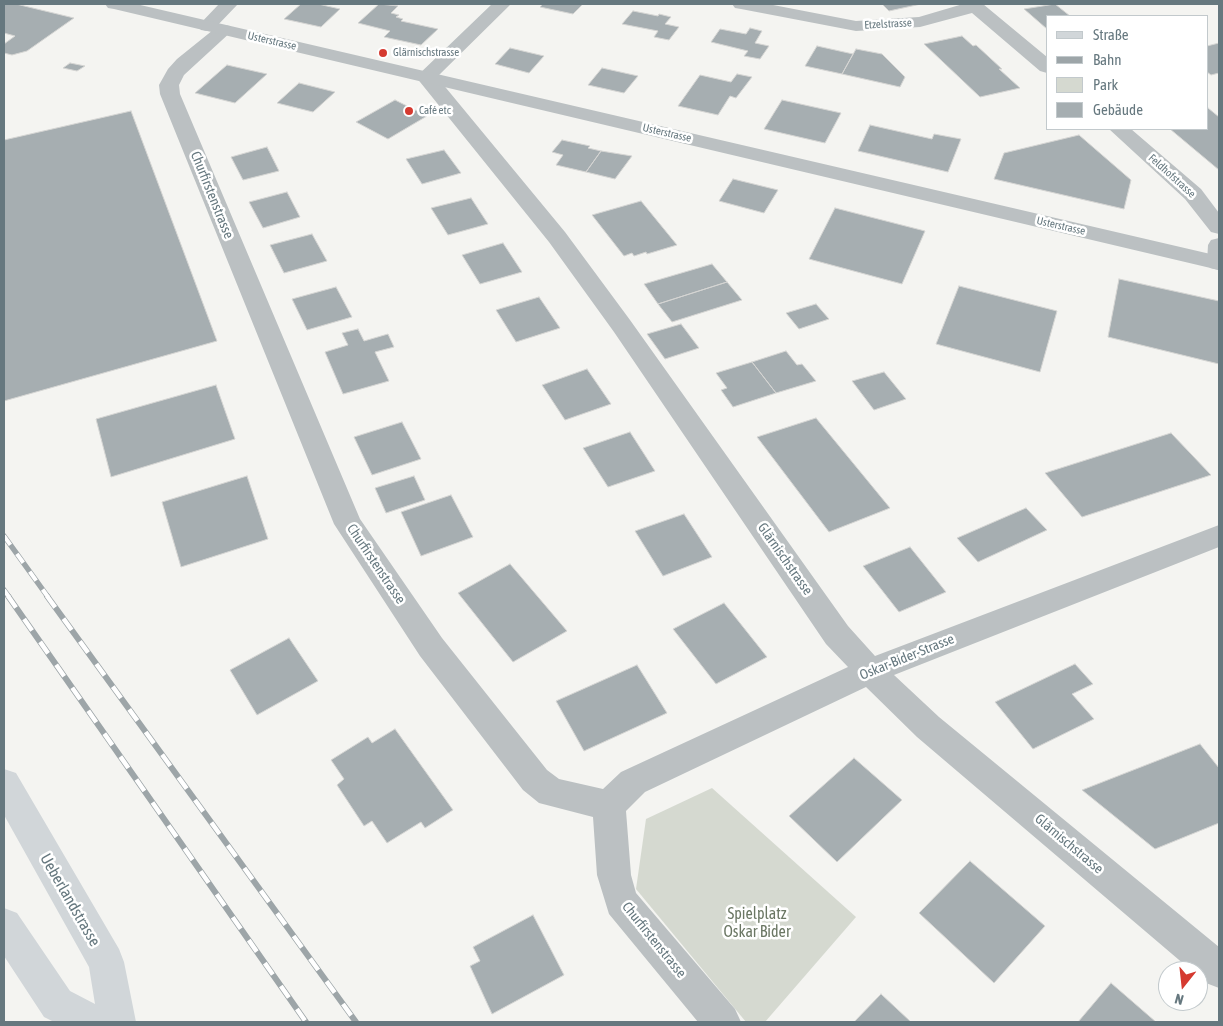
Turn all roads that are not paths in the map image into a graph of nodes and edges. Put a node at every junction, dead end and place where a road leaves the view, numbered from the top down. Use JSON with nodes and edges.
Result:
{"nodes":[{"id":1,"x":114,"y":4,"type":"edge"},
{"id":2,"x":229,"y":4,"type":"edge"},
{"id":3,"x":502,"y":4,"type":"edge"},
{"id":4,"x":741,"y":4,"type":"edge"},
{"id":5,"x":973,"y":5,"type":"edge"},
{"id":6,"x":216,"y":28,"type":"junction"},
{"id":7,"x":1046,"y":66,"type":"edge"},
{"id":8,"x":426,"y":77,"type":"junction"},
{"id":9,"x":1121,"y":130,"type":"edge"},
{"id":10,"x":1219,"y":227,"type":"edge"},
{"id":11,"x":1219,"y":257,"type":"edge"},
{"id":12,"x":1219,"y":536,"type":"edge"},
{"id":13,"x":870,"y":671,"type":"junction"},
{"id":14,"x":4,"y":784,"type":"edge"},
{"id":15,"x":609,"y":806,"type":"junction"},
{"id":16,"x":4,"y":925,"type":"edge"},
{"id":17,"x":1219,"y":970,"type":"edge"},
{"id":18,"x":90,"y":1022,"type":"edge"},
{"id":19,"x":117,"y":1022,"type":"edge"},
{"id":20,"x":722,"y":1022,"type":"edge"}],
"edges":[{"from":1,"to":6,"type":"street","name":"Usterstrasse"},
{"from":2,"to":6,"type":"street","name":"Churfirstenstrasse"},
{"from":3,"to":8,"type":"street"},
{"from":4,"to":5,"type":"street","name":"Etzelstrasse"},
{"from":5,"to":7,"type":"street"},
{"from":6,"to":8,"type":"street","name":"Usterstrasse"},
{"from":6,"to":15,"type":"street","name":"Churfirstenstrasse"},
{"from":8,"to":11,"type":"street","name":"Usterstrasse"},
{"from":8,"to":13,"type":"street","name":"Glärnischstrasse"},
{"from":9,"to":10,"type":"street","name":"Feldhofstrasse"},
{"from":12,"to":13,"type":"street","name":"Oskar-Bider-Strasse"},
{"from":13,"to":15,"type":"street","name":"Oskar-Bider-Strasse"},
{"from":13,"to":17,"type":"street","name":"Glärnischstrasse"},
{"from":14,"to":19,"type":"main road","name":"Ueberlandstrasse"},
{"from":15,"to":20,"type":"street","name":"Churfirstenstrasse"},
{"from":16,"to":18,"type":"main road"}]}
